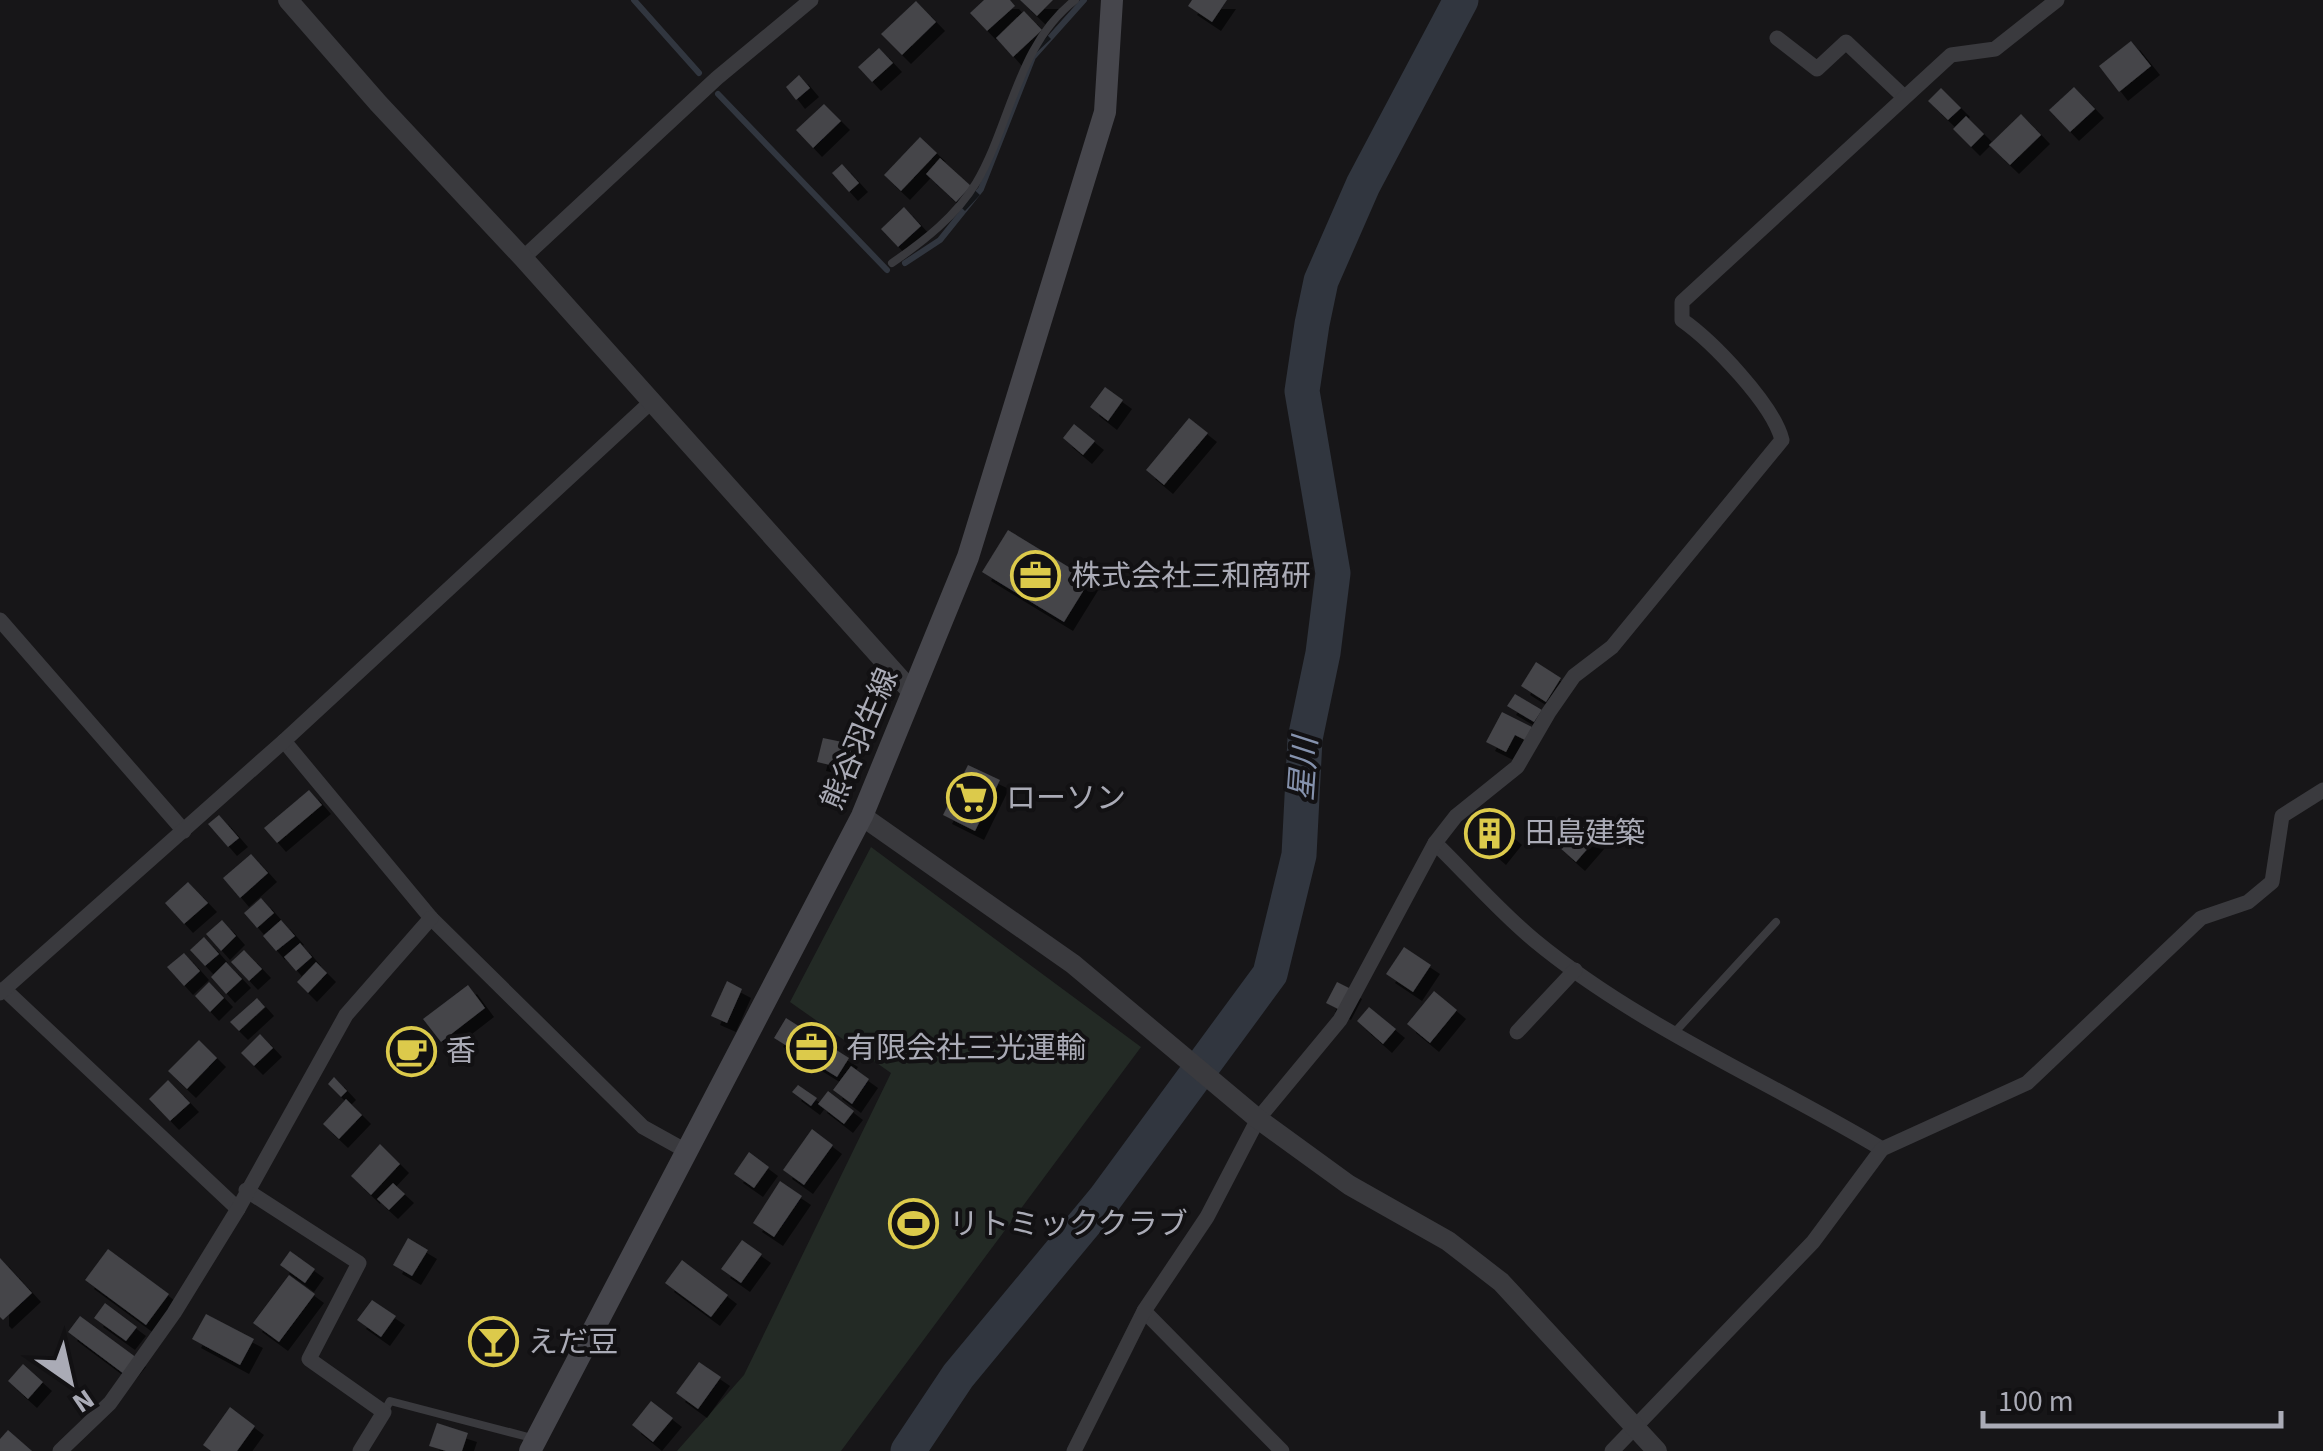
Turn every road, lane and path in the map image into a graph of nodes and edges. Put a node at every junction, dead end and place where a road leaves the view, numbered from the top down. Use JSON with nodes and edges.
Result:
{"nodes":[{"id":1,"x":288,"y":0,"type":"edge"},
{"id":2,"x":811,"y":0,"type":"edge"},
{"id":3,"x":1074,"y":0,"type":"edge"},
{"id":4,"x":1112,"y":0,"type":"edge"},
{"id":5,"x":2056,"y":0,"type":"edge"},
{"id":6,"x":1777,"y":38,"type":"dead end"},
{"id":7,"x":1904,"y":97,"type":"junction"},
{"id":8,"x":523,"y":258,"type":"junction"},
{"id":9,"x":892,"y":263,"type":"dead end"},
{"id":10,"x":651,"y":402,"type":"junction"},
{"id":11,"x":0,"y":620,"type":"edge"},
{"id":12,"x":912,"y":692,"type":"junction"},
{"id":13,"x":284,"y":741,"type":"junction"},
{"id":14,"x":2323,"y":790,"type":"edge"},
{"id":15,"x":862,"y":816,"type":"junction"},
{"id":16,"x":184,"y":830,"type":"junction"},
{"id":17,"x":1435,"y":844,"type":"junction"},
{"id":18,"x":431,"y":918,"type":"junction"},
{"id":19,"x":1776,"y":922,"type":"dead end"},
{"id":20,"x":1576,"y":970,"type":"junction"},
{"id":21,"x":2,"y":991,"type":"edge"},
{"id":22,"x":1517,"y":1032,"type":"dead end"},
{"id":23,"x":1674,"y":1033,"type":"junction"},
{"id":24,"x":1250,"y":1112,"type":"junction"},
{"id":25,"x":1882,"y":1149,"type":"junction"},
{"id":26,"x":688,"y":1152,"type":"junction"},
{"id":27,"x":246,"y":1190,"type":"junction"},
{"id":28,"x":238,"y":1209,"type":"junction"},
{"id":29,"x":1144,"y":1312,"type":"junction"},
{"id":30,"x":384,"y":1412,"type":"junction"},
{"id":31,"x":1635,"y":1427,"type":"junction"},
{"id":32,"x":533,"y":1445,"type":"edge"},
{"id":33,"x":60,"y":1451,"type":"edge"},
{"id":34,"x":360,"y":1451,"type":"edge"},
{"id":35,"x":1074,"y":1451,"type":"edge"},
{"id":36,"x":1282,"y":1451,"type":"edge"},
{"id":37,"x":1612,"y":1451,"type":"edge"},
{"id":38,"x":1658,"y":1451,"type":"edge"}],
"edges":[{"from":1,"to":8,"type":"street"},
{"from":2,"to":8,"type":"street"},
{"from":3,"to":9,"type":"lane"},
{"from":4,"to":12,"type":"main road","name":"熊谷羽生線"},
{"from":5,"to":7,"type":"street"},
{"from":6,"to":7,"type":"street"},
{"from":7,"to":17,"type":"street"},
{"from":8,"to":10,"type":"street"},
{"from":10,"to":12,"type":"street"},
{"from":10,"to":13,"type":"street"},
{"from":11,"to":16,"type":"street"},
{"from":12,"to":15,"type":"main road","name":"熊谷羽生線"},
{"from":13,"to":16,"type":"street"},
{"from":13,"to":18,"type":"street"},
{"from":14,"to":25,"type":"street"},
{"from":15,"to":24,"type":"street"},
{"from":15,"to":26,"type":"main road","name":"熊谷羽生線"},
{"from":16,"to":21,"type":"street"},
{"from":17,"to":20,"type":"street"},
{"from":17,"to":24,"type":"street"},
{"from":18,"to":26,"type":"street"},
{"from":18,"to":27,"type":"street"},
{"from":19,"to":23,"type":"lane"},
{"from":20,"to":22,"type":"street"},
{"from":20,"to":23,"type":"street"},
{"from":21,"to":28,"type":"street"},
{"from":23,"to":25,"type":"street"},
{"from":24,"to":29,"type":"street"},
{"from":24,"to":31,"type":"street"},
{"from":25,"to":31,"type":"street"},
{"from":26,"to":32,"type":"main road","name":"熊谷羽生線"},
{"from":27,"to":28,"type":"street"},
{"from":27,"to":30,"type":"street"},
{"from":28,"to":33,"type":"street"},
{"from":29,"to":35,"type":"street"},
{"from":29,"to":36,"type":"street"},
{"from":30,"to":32,"type":"lane"},
{"from":30,"to":34,"type":"street"},
{"from":31,"to":37,"type":"street"},
{"from":31,"to":38,"type":"street"}]}
